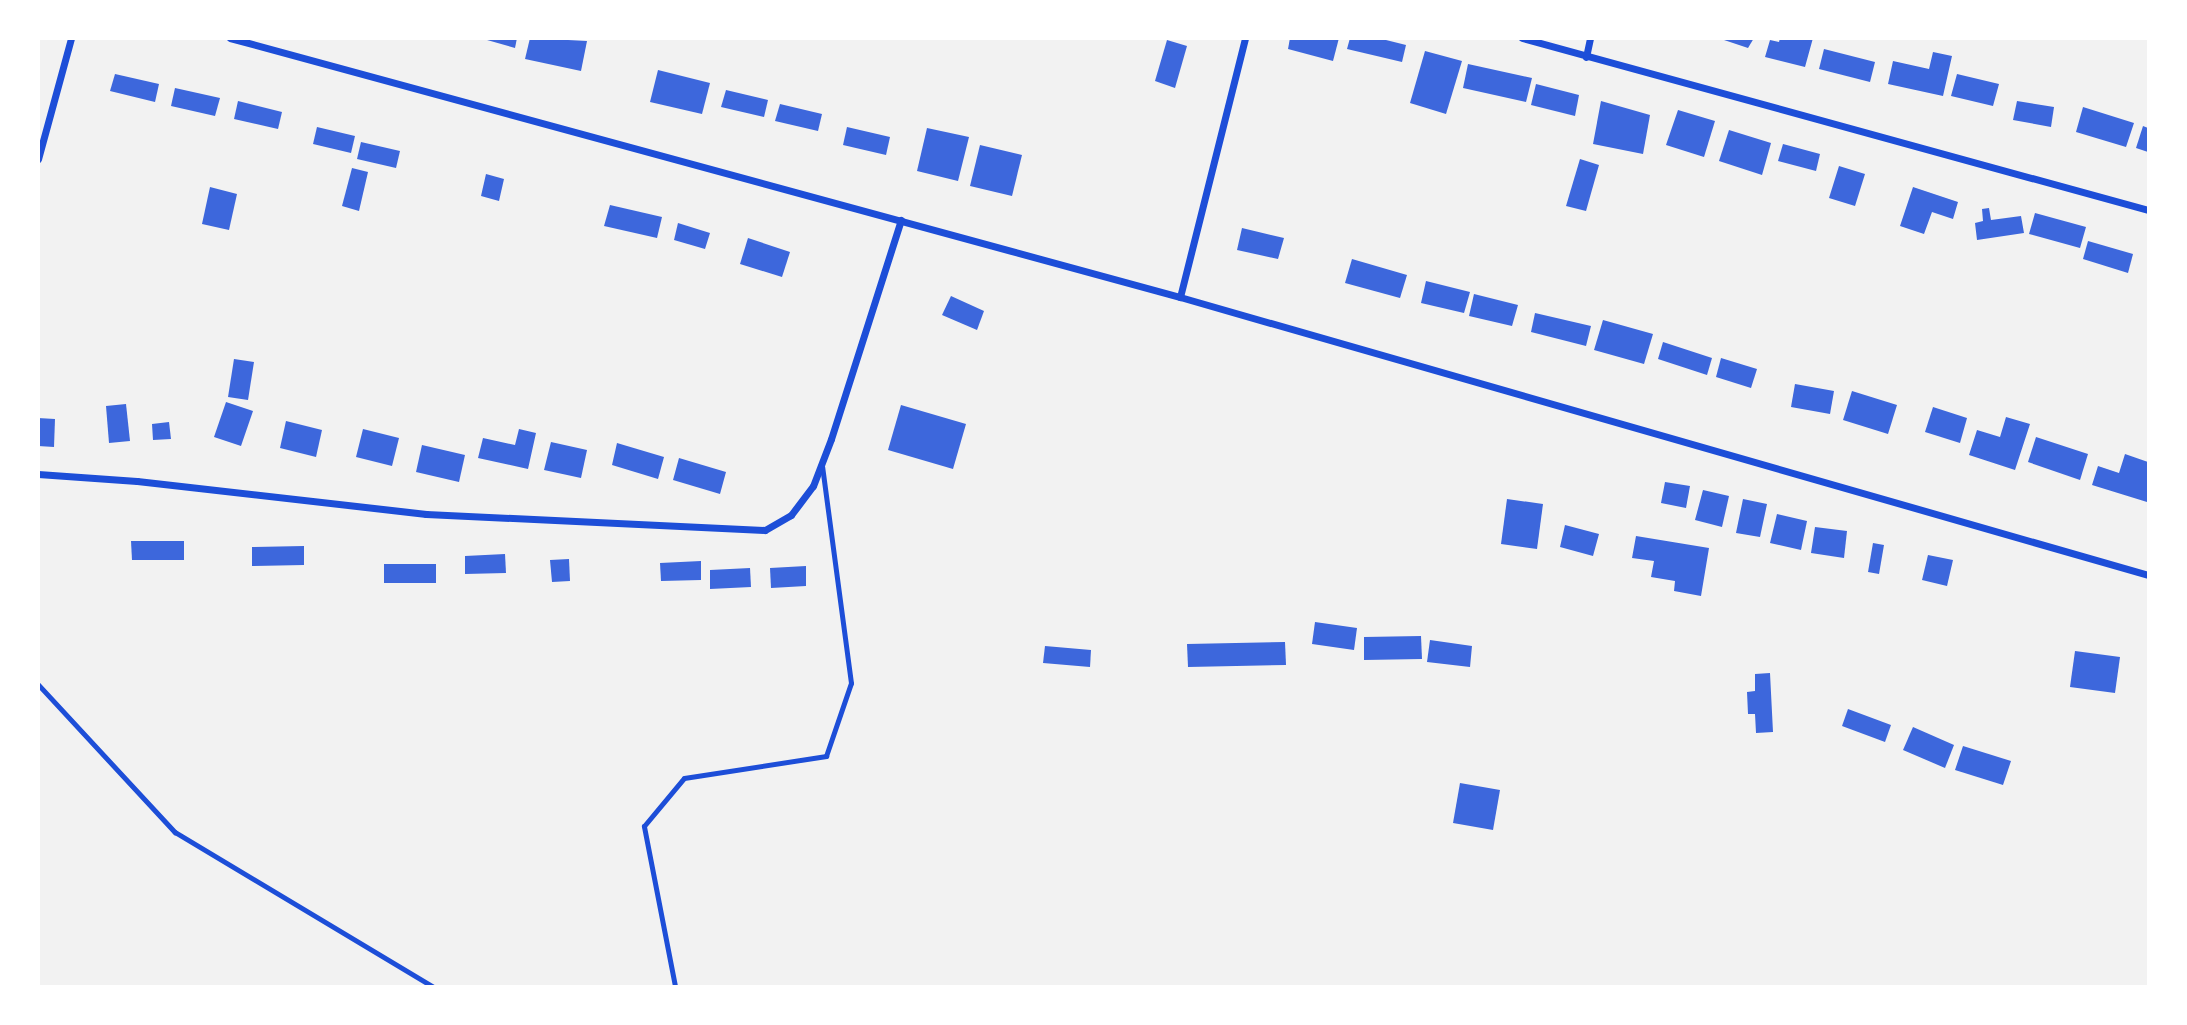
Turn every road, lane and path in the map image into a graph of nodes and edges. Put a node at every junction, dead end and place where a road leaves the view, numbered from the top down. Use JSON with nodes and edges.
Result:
{"nodes":[{"id":1,"x":71,"y":38,"type":"edge"},
{"id":2,"x":230,"y":38,"type":"edge"},
{"id":3,"x":1245,"y":38,"type":"edge"},
{"id":4,"x":1522,"y":38,"type":"edge"},
{"id":5,"x":1590,"y":38,"type":"edge"},
{"id":6,"x":1586,"y":57,"type":"junction"},
{"id":7,"x":38,"y":159,"type":"edge"},
{"id":8,"x":2148,"y":210,"type":"edge"},
{"id":9,"x":901,"y":220,"type":"junction"},
{"id":10,"x":1180,"y":297,"type":"junction"},
{"id":11,"x":821,"y":464,"type":"junction"},
{"id":12,"x":38,"y":474,"type":"edge"},
{"id":13,"x":2148,"y":575,"type":"edge"},
{"id":14,"x":38,"y":684,"type":"edge"},
{"id":15,"x":432,"y":986,"type":"edge"},
{"id":16,"x":675,"y":986,"type":"edge"}],
"edges":[{"from":1,"to":7,"type":"street"},
{"from":2,"to":9,"type":"street"},
{"from":3,"to":10,"type":"street"},
{"from":4,"to":6,"type":"street"},
{"from":5,"to":6,"type":"street"},
{"from":6,"to":8,"type":"street"},
{"from":9,"to":10,"type":"street"},
{"from":9,"to":11,"type":"street"},
{"from":10,"to":13,"type":"street"},
{"from":11,"to":12,"type":"street"},
{"from":11,"to":16,"type":"lane"},
{"from":14,"to":15,"type":"path"}]}
